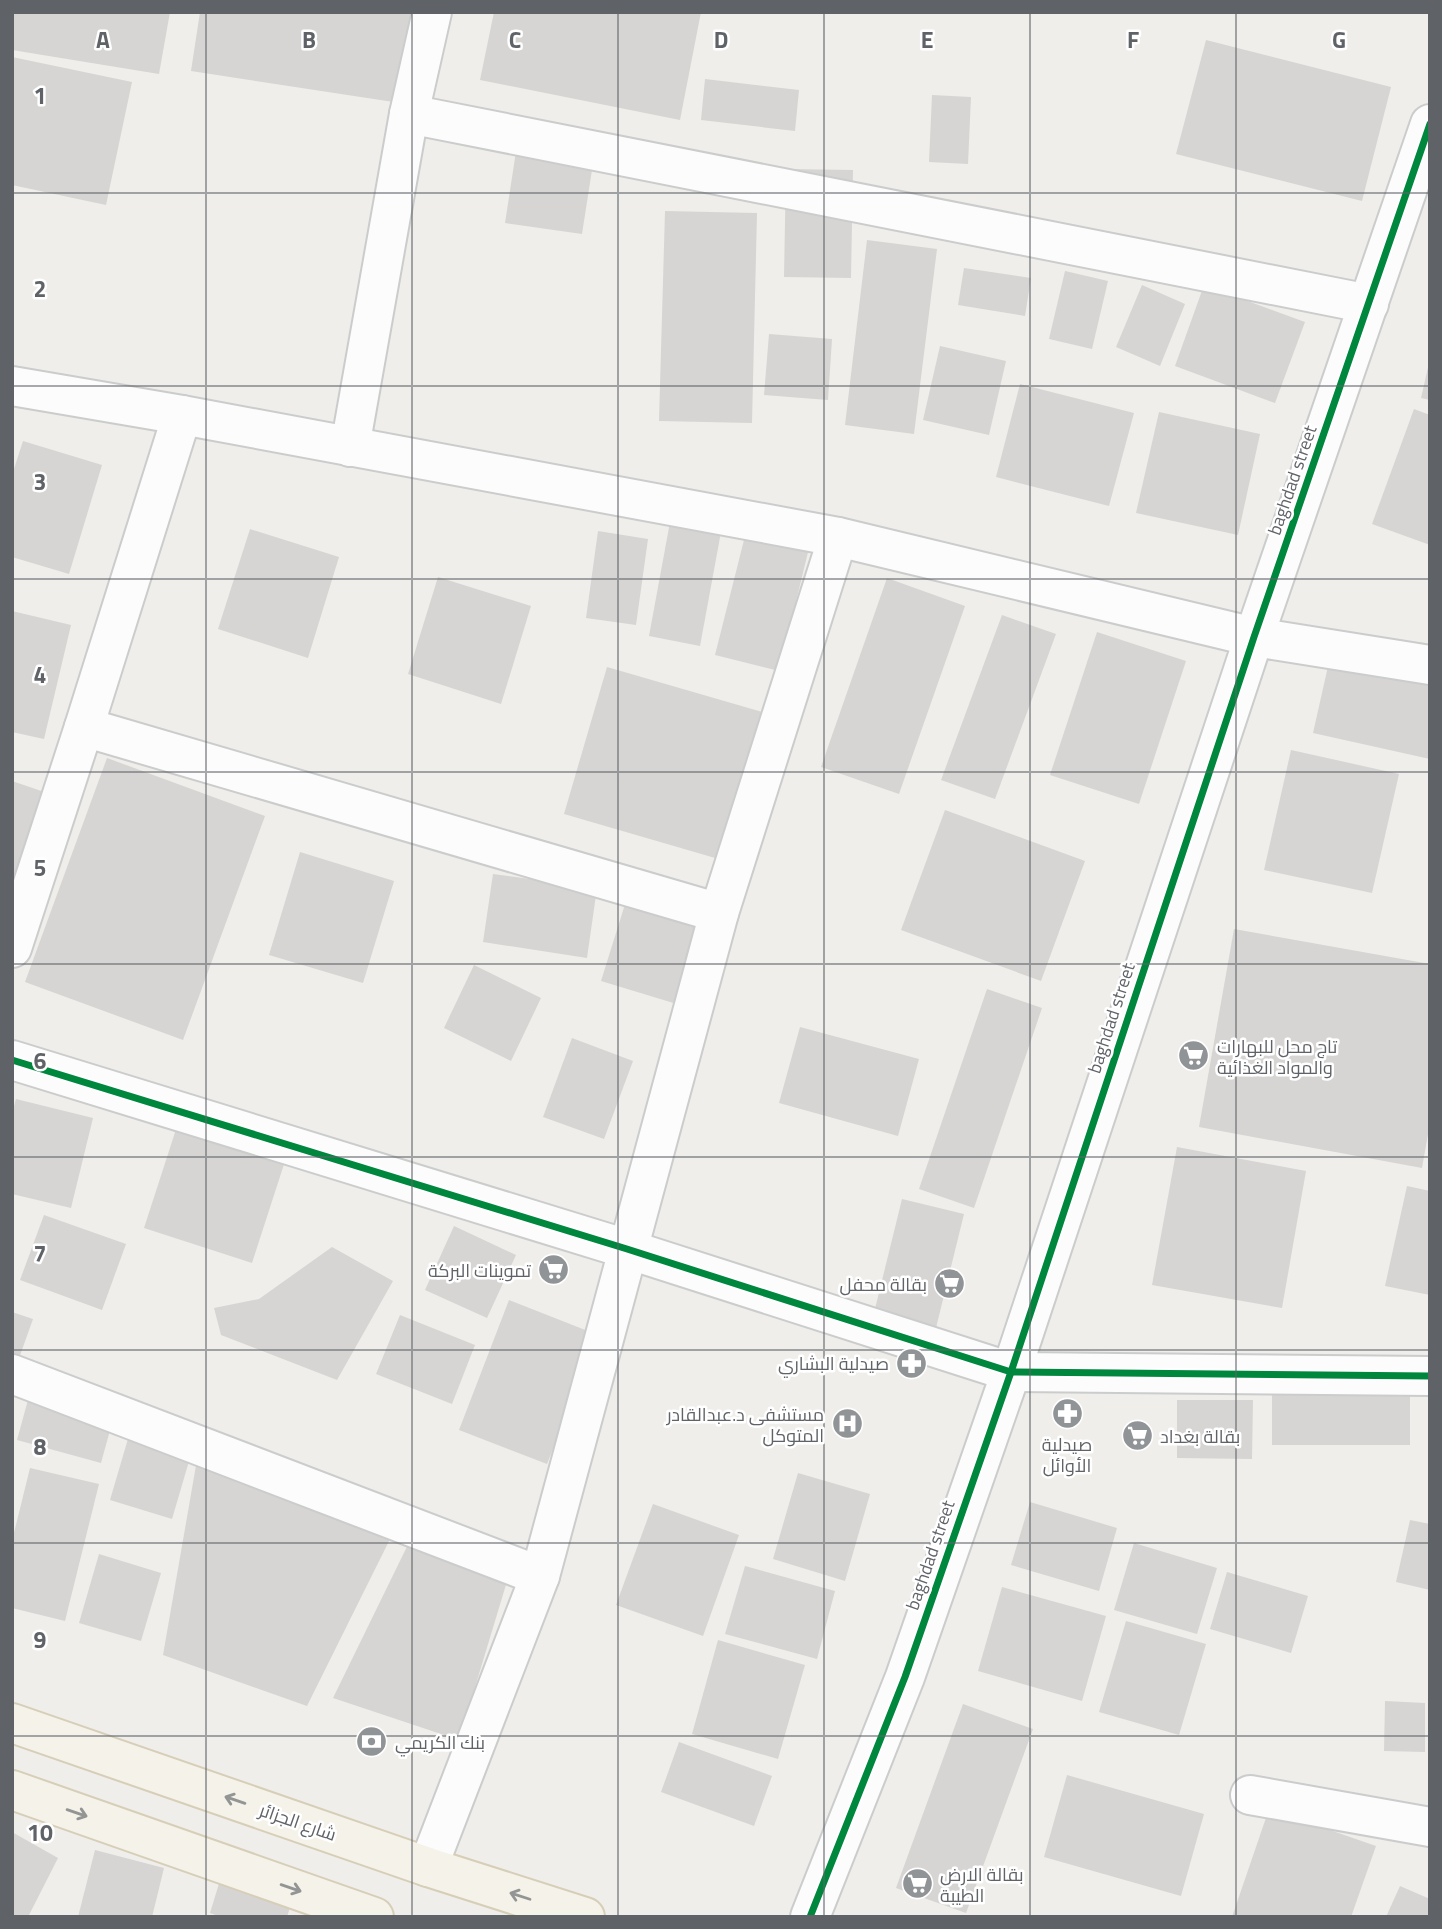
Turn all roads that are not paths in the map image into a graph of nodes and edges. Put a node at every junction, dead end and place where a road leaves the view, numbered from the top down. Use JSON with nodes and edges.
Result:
{"nodes":[{"id":1,"x":432,"y":12,"type":"edge"},
{"id":2,"x":409,"y":114,"type":"junction"},
{"id":3,"x":1430,"y":124,"type":"edge"},
{"id":4,"x":1369,"y":304,"type":"junction"},
{"id":5,"x":12,"y":386,"type":"edge"},
{"id":6,"x":182,"y":415,"type":"junction"},
{"id":7,"x":350,"y":447,"type":"junction"},
{"id":8,"x":838,"y":537,"type":"junction"},
{"id":9,"x":1254,"y":637,"type":"junction"},
{"id":10,"x":1430,"y":665,"type":"edge"},
{"id":11,"x":84,"y":727,"type":"junction"},
{"id":12,"x":719,"y":913,"type":"junction"},
{"id":13,"x":12,"y":948,"type":"edge"},
{"id":14,"x":12,"y":1060,"type":"edge"},
{"id":15,"x":627,"y":1250,"type":"junction"},
{"id":16,"x":1011,"y":1372,"type":"junction"},
{"id":17,"x":12,"y":1374,"type":"edge"},
{"id":18,"x":1430,"y":1376,"type":"edge"},
{"id":19,"x":540,"y":1577,"type":"junction"},
{"id":20,"x":12,"y":1723,"type":"edge"},
{"id":21,"x":12,"y":1790,"type":"edge"},
{"id":22,"x":1250,"y":1795,"type":"dead end"},
{"id":23,"x":1430,"y":1827,"type":"edge"},
{"id":24,"x":428,"y":1867,"type":"junction"},
{"id":25,"x":374,"y":1917,"type":"edge"},
{"id":26,"x":585,"y":1917,"type":"edge"},
{"id":27,"x":810,"y":1917,"type":"edge"}],
"edges":[{"from":1,"to":2,"type":"street"},
{"from":2,"to":4,"type":"street"},
{"from":2,"to":7,"type":"street"},
{"from":3,"to":4,"type":"street","name":"baghdad street"},
{"from":4,"to":9,"type":"street","name":"baghdad street"},
{"from":5,"to":6,"type":"street"},
{"from":6,"to":7,"type":"street"},
{"from":6,"to":11,"type":"street"},
{"from":7,"to":8,"type":"street"},
{"from":8,"to":9,"type":"street"},
{"from":8,"to":12,"type":"street"},
{"from":9,"to":10,"type":"street"},
{"from":9,"to":16,"type":"street","name":"baghdad street"},
{"from":11,"to":12,"type":"street"},
{"from":11,"to":13,"type":"street"},
{"from":12,"to":15,"type":"street"},
{"from":14,"to":15,"type":"street"},
{"from":15,"to":16,"type":"street"},
{"from":15,"to":19,"type":"street"},
{"from":16,"to":18,"type":"street"},
{"from":16,"to":27,"type":"street","name":"baghdad street"},
{"from":17,"to":19,"type":"street"},
{"from":19,"to":24,"type":"street"},
{"from":24,"to":20,"type":"main road","name":"شارع الجزائر","one_way":true},
{"from":21,"to":25,"type":"main road","one_way":true},
{"from":22,"to":23,"type":"street"},
{"from":26,"to":24,"type":"main road","name":"شارع الجزائر","one_way":true}]}
